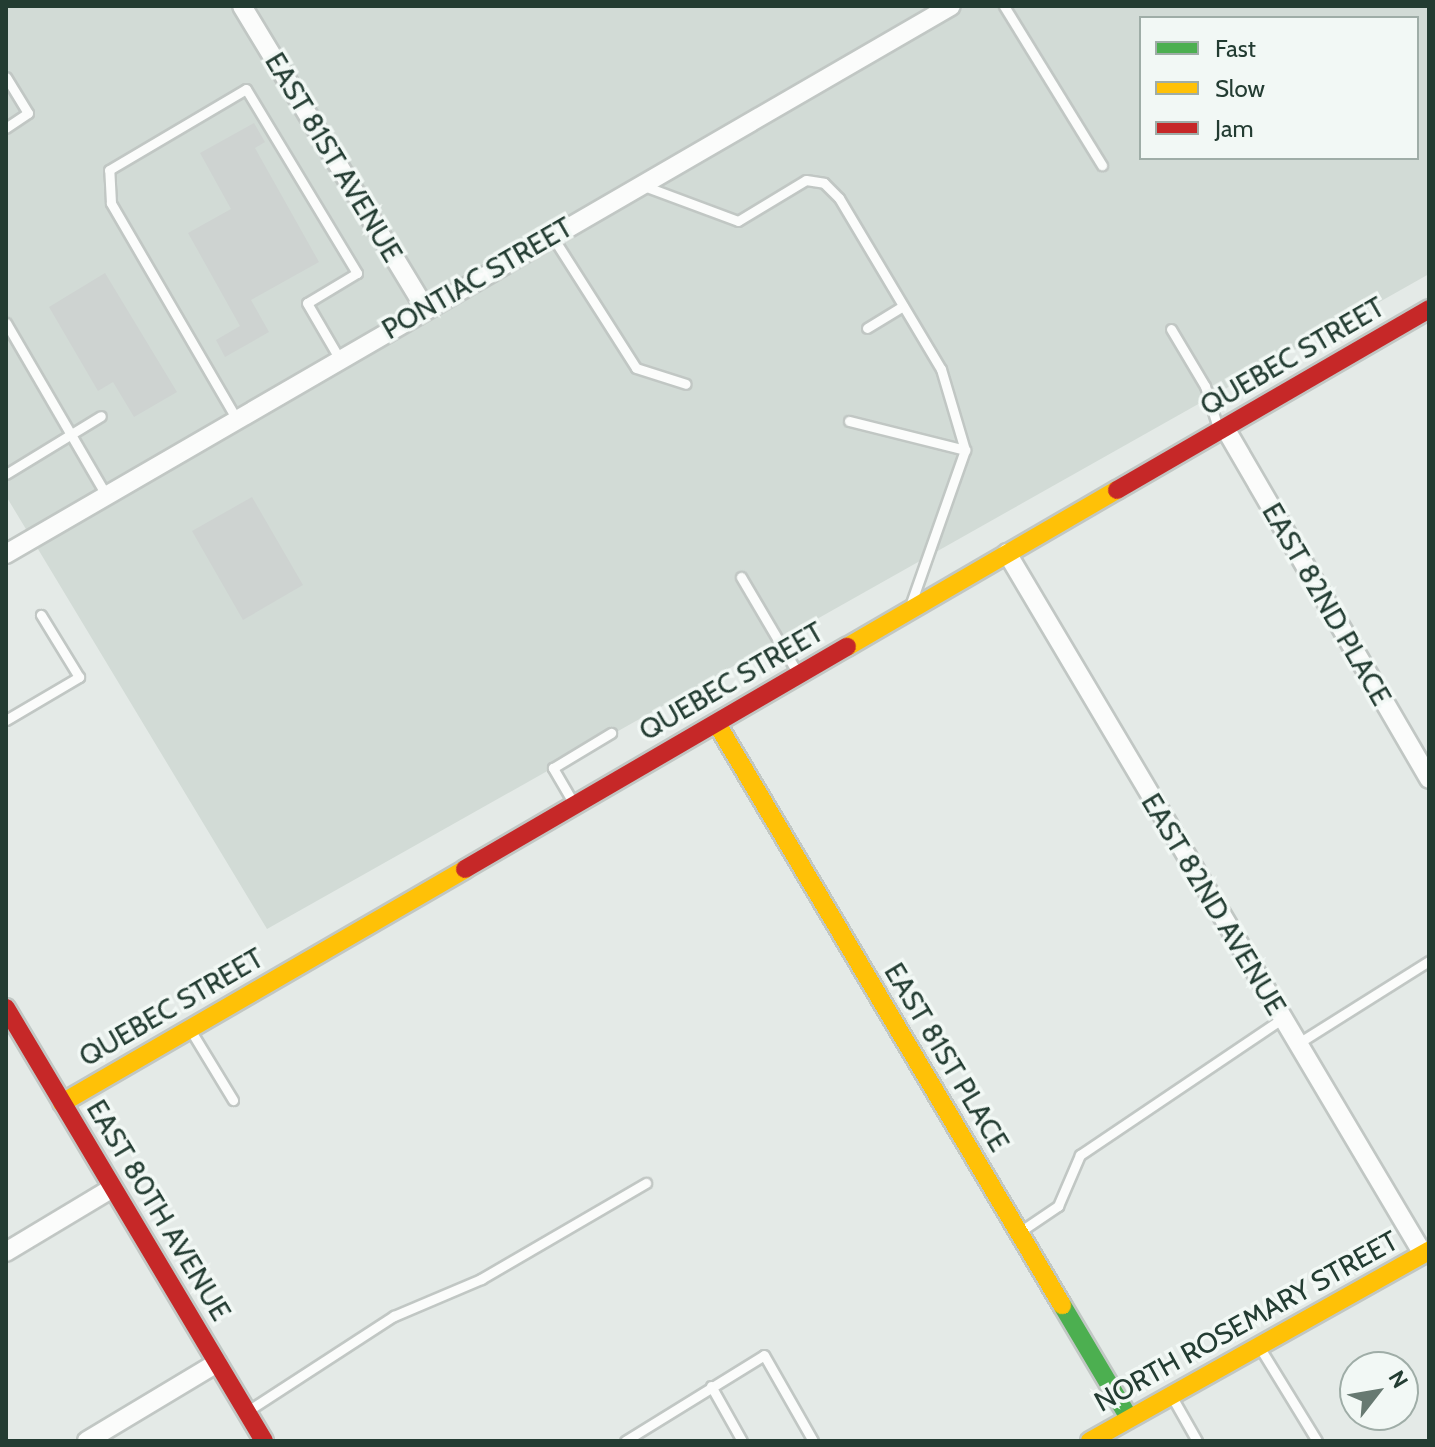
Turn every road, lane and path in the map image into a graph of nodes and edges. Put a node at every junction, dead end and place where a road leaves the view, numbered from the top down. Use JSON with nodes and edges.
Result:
{"nodes":[{"id":1,"x":242,"y":6,"type":"edge"},
{"id":2,"x":951,"y":6,"type":"edge"},
{"id":3,"x":1004,"y":6,"type":"edge"},
{"id":4,"x":6,"y":77,"type":"edge"},
{"id":5,"x":6,"y":128,"type":"edge"},
{"id":6,"x":1102,"y":165,"type":"dead end"},
{"id":7,"x":641,"y":185,"type":"junction"},
{"id":8,"x":552,"y":236,"type":"junction"},
{"id":9,"x":903,"y":306,"type":"junction"},
{"id":10,"x":425,"y":308,"type":"junction"},
{"id":11,"x":1429,"y":309,"type":"edge"},
{"id":12,"x":6,"y":323,"type":"edge"},
{"id":13,"x":867,"y":328,"type":"dead end"},
{"id":14,"x":1171,"y":329,"type":"dead end"},
{"id":15,"x":339,"y":358,"type":"junction"},
{"id":16,"x":686,"y":384,"type":"dead end"},
{"id":17,"x":101,"y":416,"type":"dead end"},
{"id":18,"x":236,"y":418,"type":"junction"},
{"id":19,"x":849,"y":421,"type":"dead end"},
{"id":20,"x":1222,"y":430,"type":"junction"},
{"id":21,"x":71,"y":434,"type":"junction"},
{"id":22,"x":965,"y":450,"type":"junction"},
{"id":23,"x":6,"y":474,"type":"edge"},
{"id":24,"x":106,"y":495,"type":"junction"},
{"id":25,"x":1007,"y":553,"type":"junction"},
{"id":26,"x":6,"y":554,"type":"edge"},
{"id":27,"x":741,"y":577,"type":"dead end"},
{"id":28,"x":907,"y":611,"type":"junction"},
{"id":29,"x":41,"y":615,"type":"dead end"},
{"id":30,"x":799,"y":675,"type":"junction"},
{"id":31,"x":6,"y":720,"type":"edge"},
{"id":32,"x":717,"y":724,"type":"junction"},
{"id":33,"x":611,"y":733,"type":"dead end"},
{"id":34,"x":1429,"y":779,"type":"edge"},
{"id":35,"x":574,"y":804,"type":"junction"},
{"id":36,"x":1429,"y":961,"type":"edge"},
{"id":37,"x":6,"y":1008,"type":"edge"},
{"id":38,"x":1282,"y":1019,"type":"junction"},
{"id":39,"x":189,"y":1028,"type":"junction"},
{"id":40,"x":1297,"y":1044,"type":"junction"},
{"id":41,"x":233,"y":1100,"type":"dead end"},
{"id":42,"x":62,"y":1103,"type":"junction"},
{"id":43,"x":646,"y":1183,"type":"dead end"},
{"id":44,"x":111,"y":1189,"type":"junction"},
{"id":45,"x":1018,"y":1233,"type":"junction"},
{"id":46,"x":6,"y":1252,"type":"edge"},
{"id":47,"x":1426,"y":1252,"type":"edge"},
{"id":48,"x":1260,"y":1348,"type":"junction"},
{"id":49,"x":217,"y":1363,"type":"junction"},
{"id":50,"x":711,"y":1386,"type":"junction"},
{"id":51,"x":1172,"y":1397,"type":"junction"},
{"id":52,"x":247,"y":1412,"type":"junction"},
{"id":53,"x":1129,"y":1418,"type":"junction"},
{"id":54,"x":87,"y":1441,"type":"edge"},
{"id":55,"x":264,"y":1441,"type":"edge"},
{"id":56,"x":625,"y":1441,"type":"edge"},
{"id":57,"x":742,"y":1441,"type":"edge"},
{"id":58,"x":813,"y":1441,"type":"edge"},
{"id":59,"x":1090,"y":1441,"type":"edge"},
{"id":60,"x":1197,"y":1441,"type":"edge"},
{"id":61,"x":1317,"y":1441,"type":"edge"}],
"edges":[{"from":1,"to":10,"type":"street","name":"EAST 81ST AVENUE"},
{"from":2,"to":7,"type":"street","name":"PONTIAC STREET"},
{"from":3,"to":6,"type":"lane"},
{"from":4,"to":5,"type":"lane"},
{"from":7,"to":8,"type":"street","name":"PONTIAC STREET"},
{"from":7,"to":9,"type":"lane"},
{"from":8,"to":10,"type":"street","name":"PONTIAC STREET"},
{"from":8,"to":16,"type":"lane"},
{"from":9,"to":13,"type":"lane"},
{"from":9,"to":22,"type":"lane"},
{"from":10,"to":15,"type":"street","name":"PONTIAC STREET"},
{"from":11,"to":20,"type":"street","name":"QUEBEC STREET"},
{"from":12,"to":21,"type":"lane"},
{"from":14,"to":20,"type":"lane"},
{"from":15,"to":18,"type":"street","name":"PONTIAC STREET"},
{"from":15,"to":18,"type":"lane"},
{"from":17,"to":21,"type":"lane"},
{"from":18,"to":24,"type":"street","name":"PONTIAC STREET"},
{"from":19,"to":22,"type":"lane"},
{"from":20,"to":25,"type":"street","name":"QUEBEC STREET"},
{"from":20,"to":34,"type":"street","name":"EAST 82ND PLACE"},
{"from":21,"to":23,"type":"lane"},
{"from":21,"to":24,"type":"lane"},
{"from":22,"to":28,"type":"lane"},
{"from":24,"to":26,"type":"street","name":"PONTIAC STREET"},
{"from":25,"to":28,"type":"street","name":"QUEBEC STREET"},
{"from":25,"to":38,"type":"street","name":"EAST 82ND AVENUE"},
{"from":27,"to":30,"type":"lane"},
{"from":28,"to":30,"type":"street","name":"QUEBEC STREET"},
{"from":29,"to":31,"type":"lane"},
{"from":30,"to":32,"type":"street","name":"QUEBEC STREET"},
{"from":32,"to":35,"type":"street","name":"QUEBEC STREET"},
{"from":32,"to":45,"type":"street","name":"EAST 81ST PLACE"},
{"from":33,"to":35,"type":"lane"},
{"from":35,"to":39,"type":"street","name":"QUEBEC STREET"},
{"from":36,"to":40,"type":"lane"},
{"from":37,"to":42,"type":"street","name":"EAST 80TH AVENUE"},
{"from":38,"to":40,"type":"street","name":"EAST 82ND AVENUE"},
{"from":38,"to":45,"type":"lane"},
{"from":39,"to":41,"type":"lane"},
{"from":39,"to":42,"type":"street","name":"QUEBEC STREET"},
{"from":40,"to":47,"type":"street","name":"EAST 82ND AVENUE"},
{"from":42,"to":44,"type":"street","name":"EAST 80TH AVENUE"},
{"from":43,"to":52,"type":"lane"},
{"from":44,"to":46,"type":"street"},
{"from":44,"to":49,"type":"street","name":"EAST 80TH AVENUE"},
{"from":45,"to":53,"type":"street","name":"EAST 81ST PLACE"},
{"from":47,"to":48,"type":"street","name":"NORTH ROSEMARY STREET"},
{"from":48,"to":51,"type":"street","name":"NORTH ROSEMARY STREET"},
{"from":48,"to":61,"type":"lane"},
{"from":49,"to":52,"type":"street","name":"EAST 80TH AVENUE"},
{"from":49,"to":54,"type":"street"},
{"from":50,"to":56,"type":"lane"},
{"from":50,"to":57,"type":"lane"},
{"from":50,"to":58,"type":"lane"},
{"from":51,"to":53,"type":"street","name":"NORTH ROSEMARY STREET"},
{"from":51,"to":60,"type":"lane"},
{"from":52,"to":55,"type":"street","name":"EAST 80TH AVENUE"},
{"from":53,"to":59,"type":"street","name":"NORTH ROSEMARY STREET"}]}
